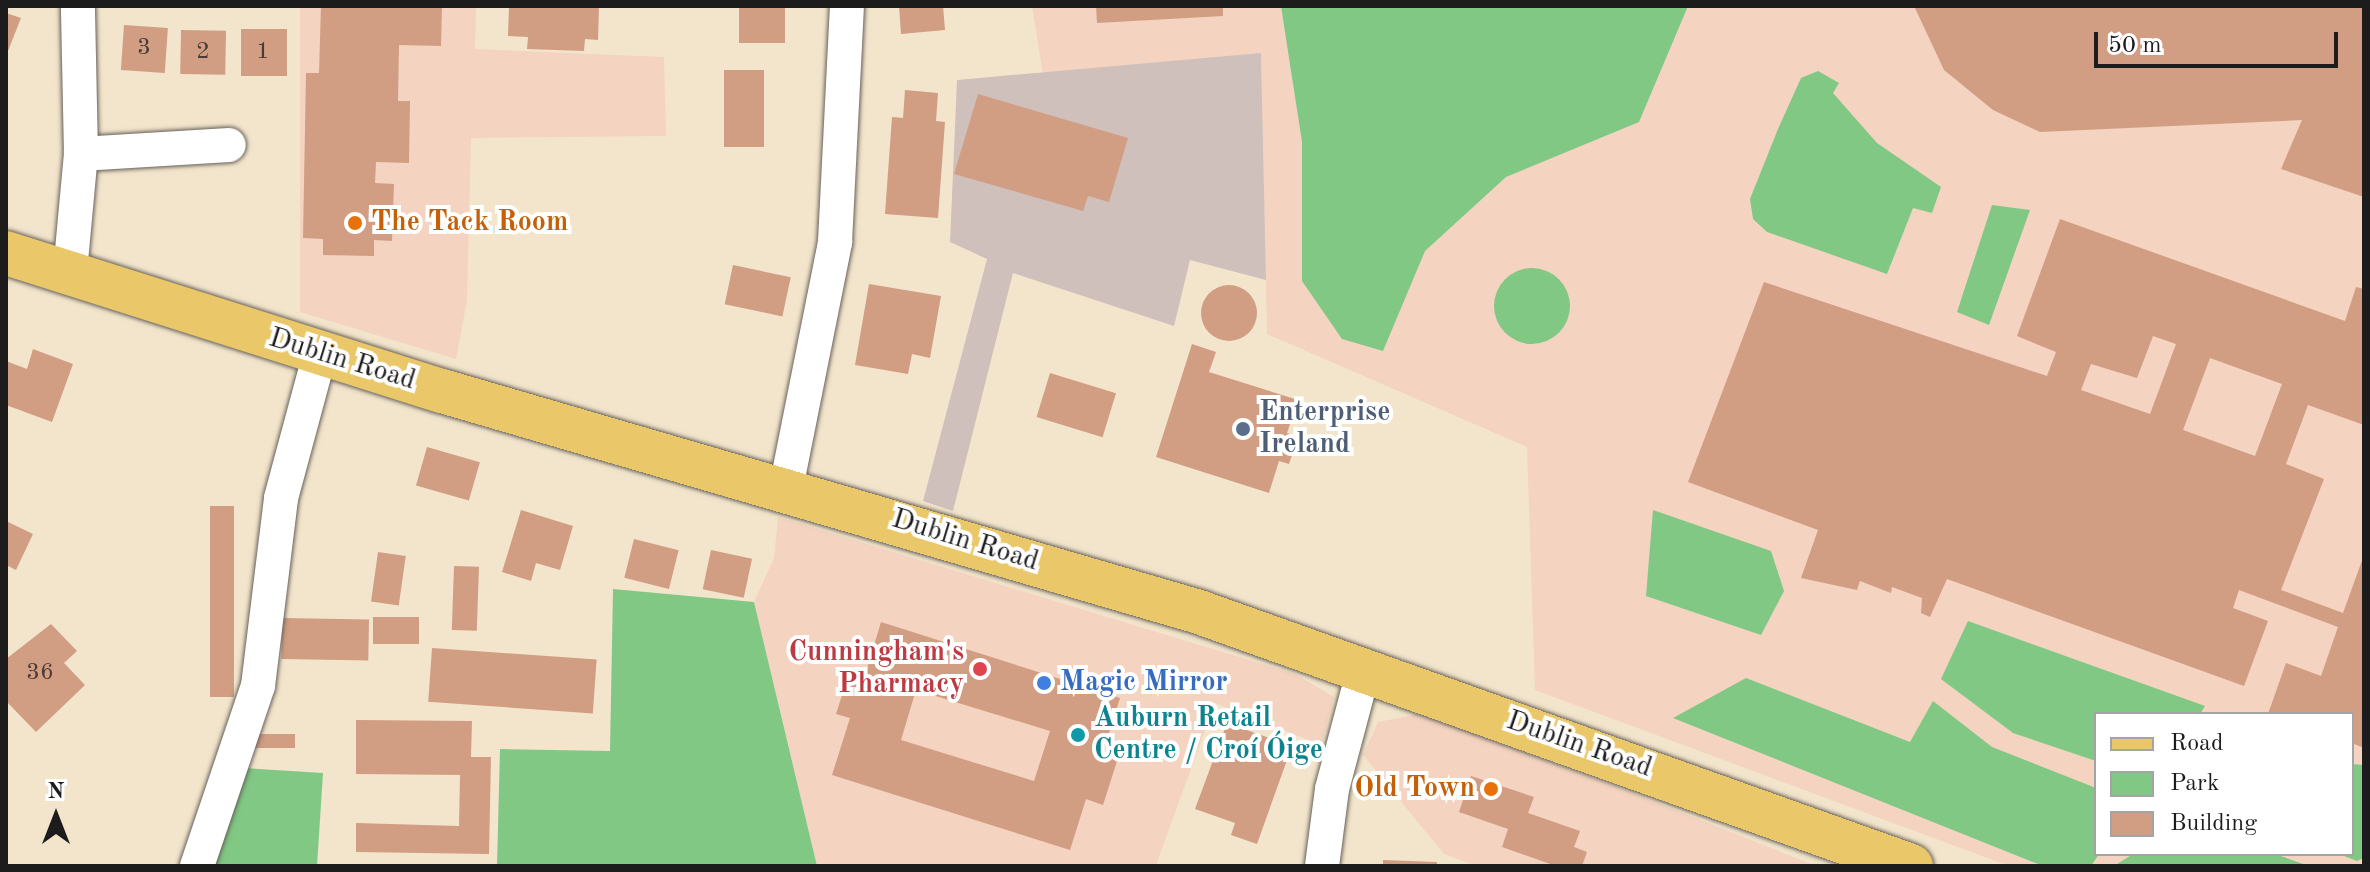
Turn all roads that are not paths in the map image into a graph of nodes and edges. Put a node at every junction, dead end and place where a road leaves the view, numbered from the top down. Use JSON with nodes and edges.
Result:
{"nodes":[{"id":1,"x":78,"y":6,"type":"edge"},
{"id":2,"x":847,"y":6,"type":"edge"},
{"id":3,"x":229,"y":145,"type":"dead end"},
{"id":4,"x":81,"y":154,"type":"junction"},
{"id":5,"x":6,"y":253,"type":"edge"},
{"id":6,"x":70,"y":272,"type":"junction"},
{"id":7,"x":320,"y":353,"type":"junction"},
{"id":8,"x":786,"y":488,"type":"junction"},
{"id":9,"x":1364,"y":669,"type":"junction"},
{"id":10,"x":197,"y":866,"type":"edge"},
{"id":11,"x":1322,"y":866,"type":"edge"},
{"id":12,"x":1911,"y":866,"type":"edge"}],
"edges":[{"from":1,"to":4,"type":"street"},
{"from":2,"to":8,"type":"street"},
{"from":3,"to":4,"type":"street"},
{"from":4,"to":6,"type":"street"},
{"from":5,"to":6,"type":"main road","name":"Dublin Road"},
{"from":6,"to":7,"type":"main road","name":"Dublin Road"},
{"from":7,"to":8,"type":"main road","name":"Dublin Road"},
{"from":7,"to":10,"type":"street"},
{"from":8,"to":9,"type":"main road","name":"Dublin Road"},
{"from":9,"to":11,"type":"street"},
{"from":9,"to":12,"type":"main road","name":"Dublin Road"}]}
